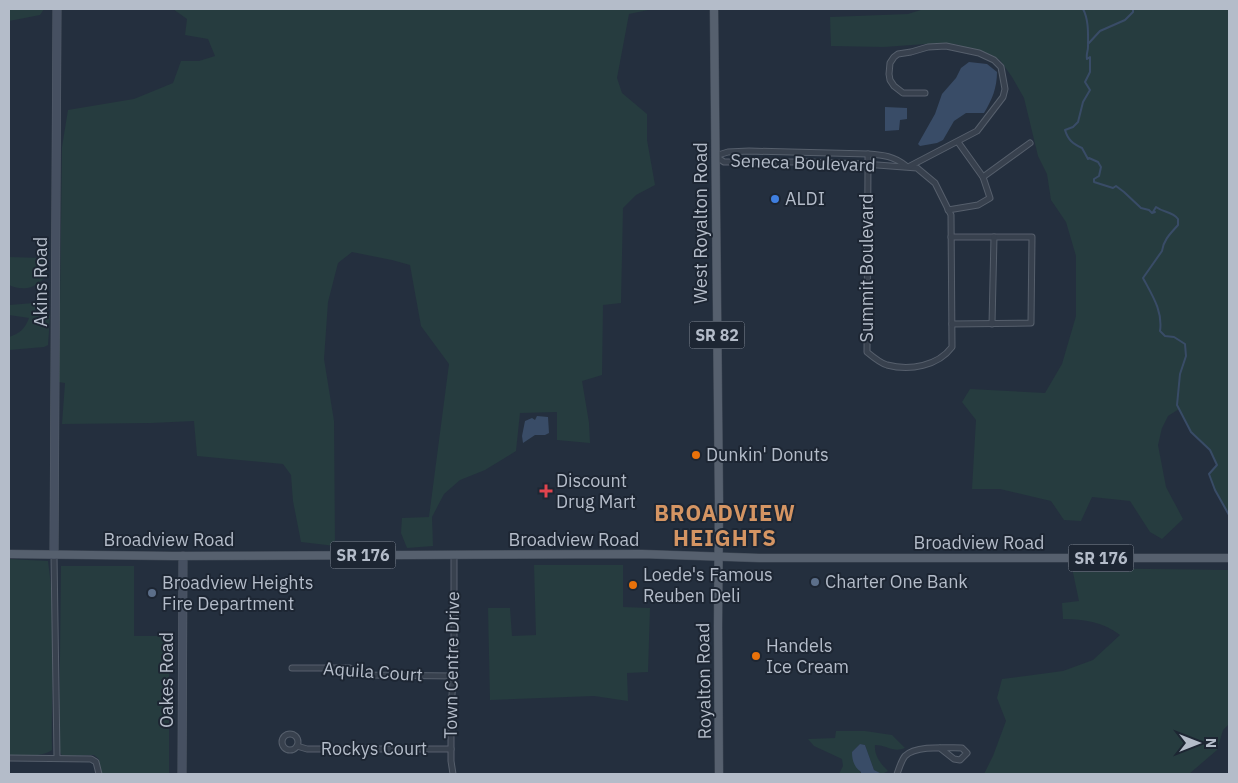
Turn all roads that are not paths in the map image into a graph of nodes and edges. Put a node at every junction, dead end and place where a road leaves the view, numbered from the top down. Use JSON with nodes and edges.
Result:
{"nodes":[{"id":1,"x":56,"y":9,"type":"edge"},
{"id":2,"x":714,"y":9,"type":"edge"},
{"id":3,"x":925,"y":93,"type":"dead end"},
{"id":4,"x":958,"y":142,"type":"junction"},
{"id":5,"x":1030,"y":143,"type":"dead end"},
{"id":6,"x":868,"y":154,"type":"junction"},
{"id":7,"x":715,"y":156,"type":"junction"},
{"id":8,"x":868,"y":164,"type":"junction"},
{"id":9,"x":908,"y":166,"type":"junction"},
{"id":10,"x":983,"y":177,"type":"junction"},
{"id":11,"x":948,"y":210,"type":"junction"},
{"id":12,"x":951,"y":237,"type":"junction"},
{"id":13,"x":994,"y":237,"type":"junction"},
{"id":14,"x":952,"y":324,"type":"junction"},
{"id":15,"x":992,"y":324,"type":"junction"},
{"id":16,"x":952,"y":347,"type":"joint"},
{"id":17,"x":9,"y":554,"type":"edge"},
{"id":18,"x":54,"y":555,"type":"junction"},
{"id":19,"x":454,"y":555,"type":"junction"},
{"id":20,"x":183,"y":556,"type":"junction"},
{"id":21,"x":718,"y":556,"type":"junction"},
{"id":22,"x":1229,"y":558,"type":"edge"},
{"id":23,"x":292,"y":668,"type":"dead end"},
{"id":24,"x":454,"y":676,"type":"junction"},
{"id":25,"x":297,"y":746,"type":"dead end"},
{"id":26,"x":940,"y":748,"type":"junction"},
{"id":27,"x":451,"y":749,"type":"junction"},
{"id":28,"x":9,"y":758,"type":"edge"},
{"id":29,"x":57,"y":758,"type":"junction"},
{"id":30,"x":99,"y":774,"type":"edge"},
{"id":31,"x":182,"y":774,"type":"edge"},
{"id":32,"x":453,"y":774,"type":"edge"},
{"id":33,"x":719,"y":774,"type":"edge"},
{"id":34,"x":897,"y":774,"type":"edge"}],
"edges":[{"from":1,"to":18,"type":"street","name":"Akins Road"},
{"from":2,"to":7,"type":"main road","name":"West Royalton Road","number":"SR 82"},
{"from":3,"to":4,"type":"street"},
{"from":4,"to":9,"type":"street"},
{"from":4,"to":10,"type":"street"},
{"from":5,"to":10,"type":"street"},
{"from":6,"to":7,"type":"street","name":"Seneca Boulevard"},
{"from":6,"to":8,"type":"street","name":"Summit Boulevard"},
{"from":6,"to":9,"type":"street","name":"Seneca Boulevard"},
{"from":7,"to":8,"type":"street","name":"Seneca Boulevard"},
{"from":7,"to":21,"type":"main road","name":"West Royalton Road","number":"SR 82"},
{"from":8,"to":9,"type":"street","name":"Seneca Boulevard"},
{"from":8,"to":16,"type":"street","name":"Summit Boulevard"},
{"from":9,"to":11,"type":"street","name":"Seneca Boulevard"},
{"from":10,"to":11,"type":"street"},
{"from":11,"to":12,"type":"street","name":"Seneca Boulevard"},
{"from":12,"to":13,"type":"street"},
{"from":12,"to":14,"type":"street","name":"Seneca Boulevard"},
{"from":13,"to":15,"type":"street"},
{"from":13,"to":15,"type":"street"},
{"from":14,"to":15,"type":"street"},
{"from":14,"to":16,"type":"street","name":"Seneca Boulevard"},
{"from":17,"to":18,"type":"main road","name":"Broadview Road","number":"SR 176"},
{"from":18,"to":20,"type":"main road","name":"Broadview Road","number":"SR 176"},
{"from":18,"to":29,"type":"street"},
{"from":19,"to":20,"type":"main road","name":"Broadview Road","number":"SR 176"},
{"from":19,"to":21,"type":"main road","name":"Broadview Road","number":"SR 176"},
{"from":19,"to":24,"type":"street","name":"Town Centre Drive"},
{"from":20,"to":31,"type":"street","name":"Oakes Road"},
{"from":21,"to":22,"type":"main road","name":"Broadview Road","number":"SR 176"},
{"from":21,"to":33,"type":"main road","name":"Royalton Road","number":"SR 82"},
{"from":23,"to":24,"type":"street","name":"Aquila Court"},
{"from":24,"to":27,"type":"street","name":"Town Centre Drive"},
{"from":25,"to":27,"type":"street","name":"Rockys Court"},
{"from":26,"to":26,"type":"street"},
{"from":26,"to":34,"type":"street"},
{"from":27,"to":32,"type":"street","name":"Town Centre Drive"},
{"from":28,"to":29,"type":"street"},
{"from":29,"to":30,"type":"street"}]}
